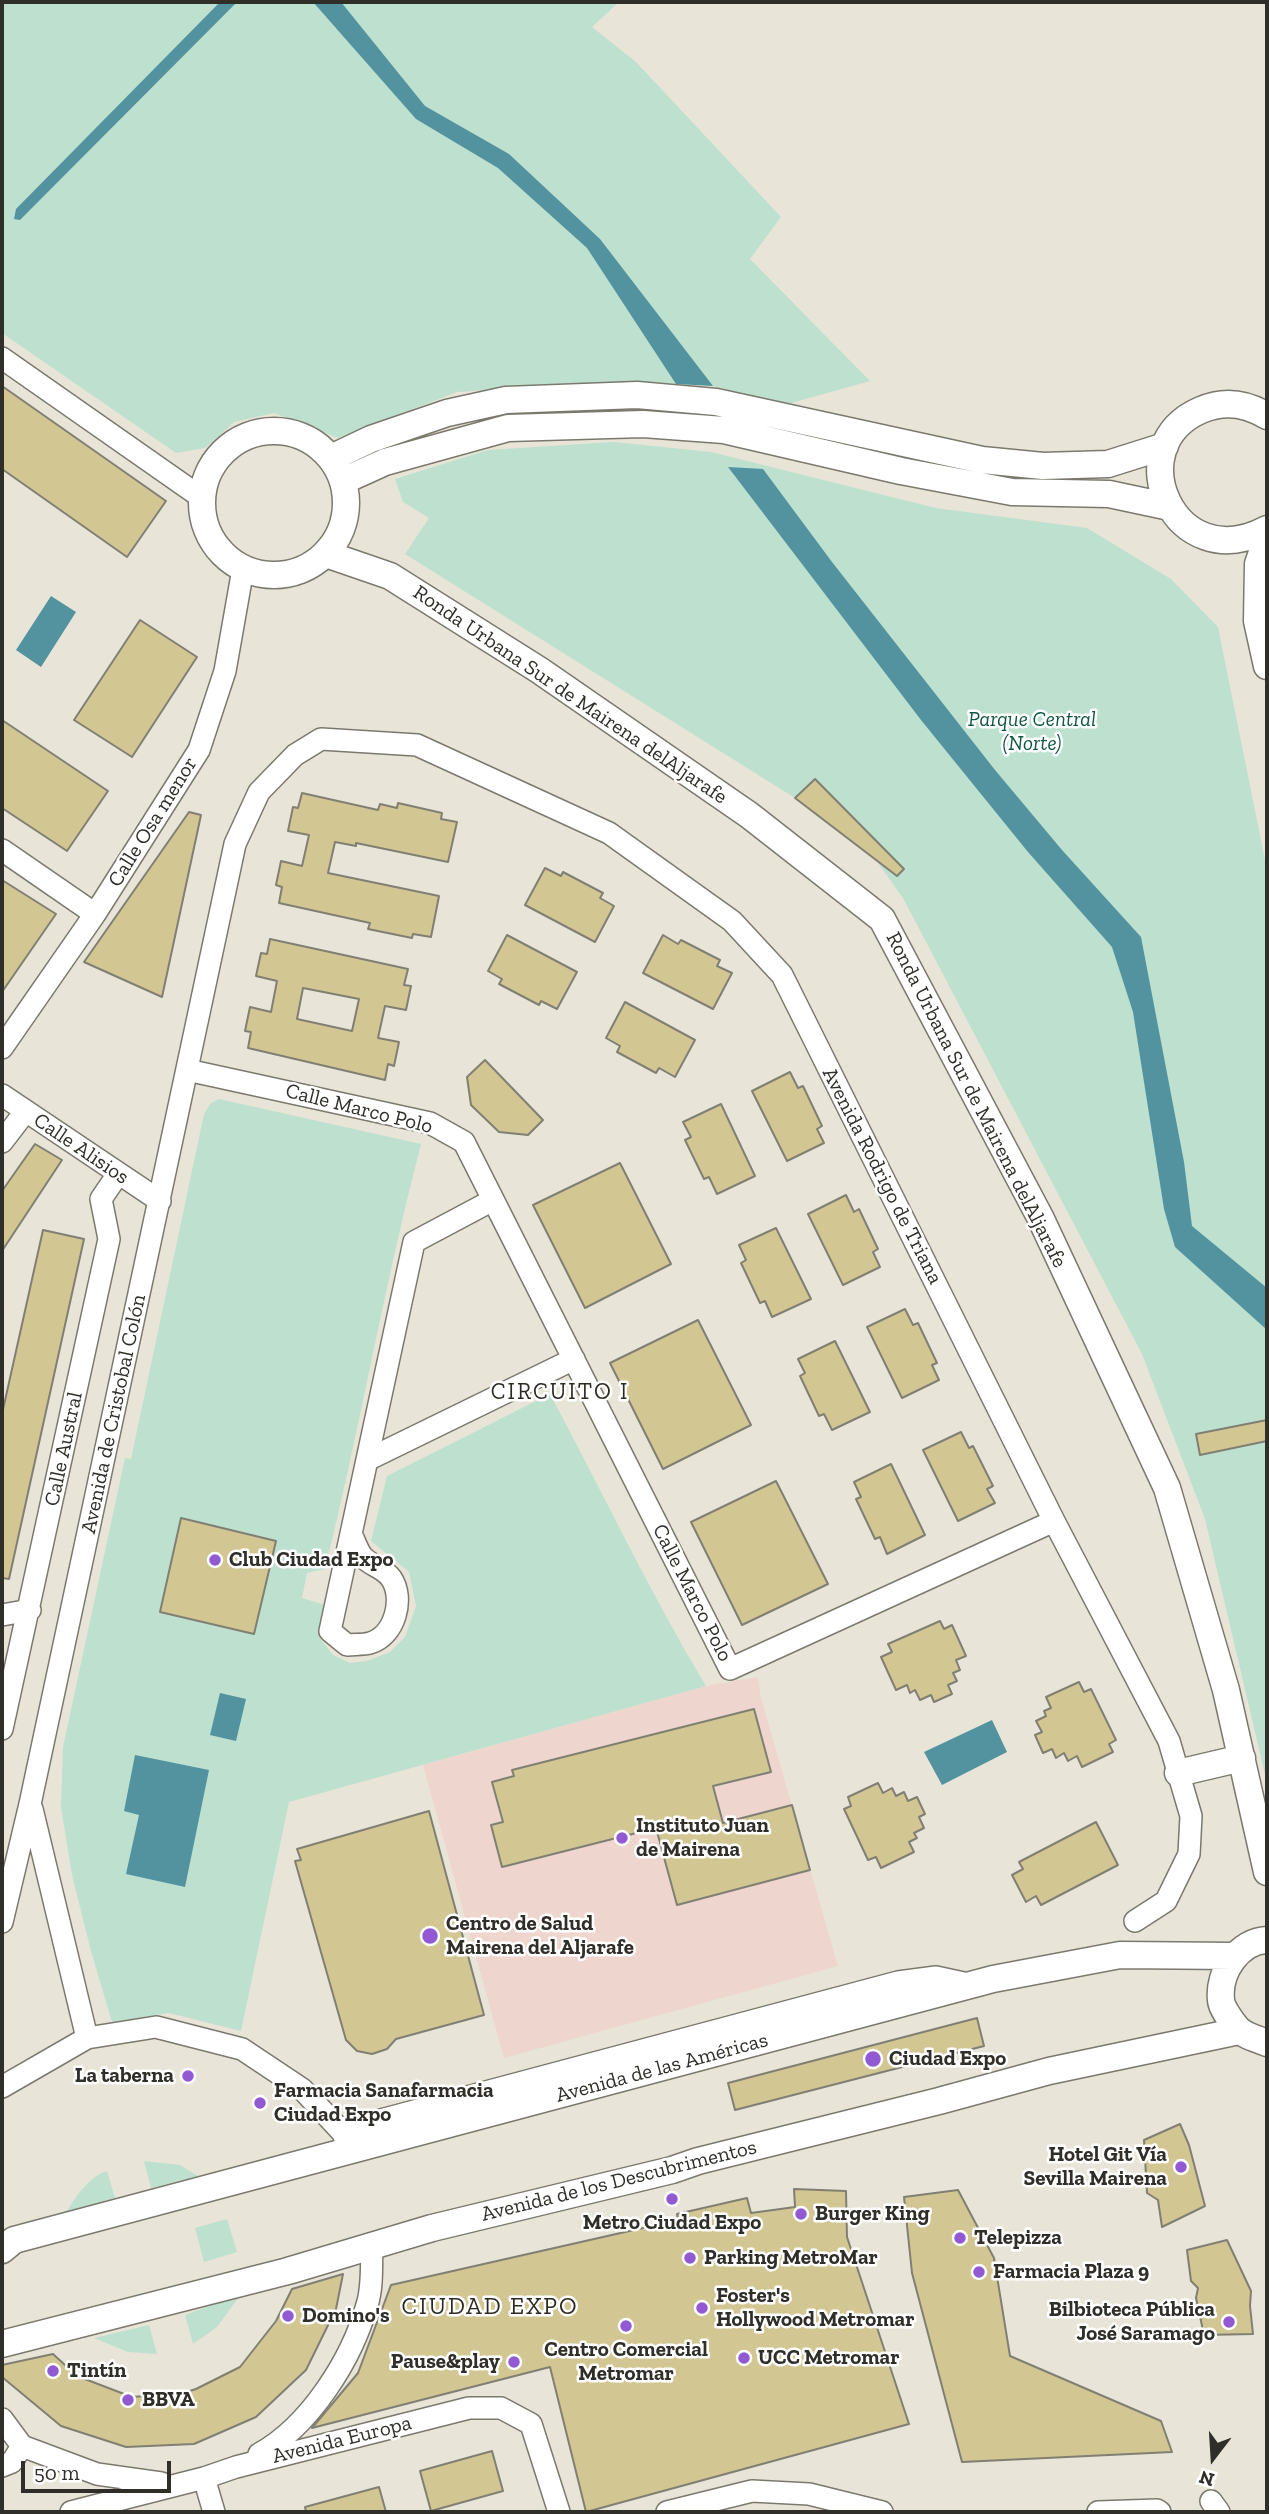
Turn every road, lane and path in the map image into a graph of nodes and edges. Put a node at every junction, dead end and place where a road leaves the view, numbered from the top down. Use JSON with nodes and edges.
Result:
{"nodes":[{"id":1,"x":2,"y":358,"type":"edge"},
{"id":2,"x":1267,"y":416,"type":"edge"},
{"id":3,"x":1165,"y":446,"type":"junction"},
{"id":4,"x":337,"y":469,"type":"junction"},
{"id":5,"x":202,"y":498,"type":"junction"},
{"id":6,"x":1170,"y":507,"type":"junction"},
{"id":7,"x":1267,"y":528,"type":"edge"},
{"id":8,"x":1267,"y":538,"type":"edge"},
{"id":9,"x":326,"y":554,"type":"junction"},
{"id":10,"x":243,"y":569,"type":"junction"},
{"id":11,"x":1267,"y":666,"type":"edge"},
{"id":12,"x":259,"y":792,"type":"joint"},
{"id":13,"x":2,"y":850,"type":"edge"},
{"id":14,"x":95,"y":914,"type":"junction"},
{"id":15,"x":2,"y":1048,"type":"edge"},
{"id":16,"x":187,"y":1070,"type":"junction"},
{"id":17,"x":2,"y":1095,"type":"edge"},
{"id":18,"x":25,"y":1112,"type":"junction"},
{"id":19,"x":2,"y":1142,"type":"edge"},
{"id":20,"x":118,"y":1174,"type":"junction"},
{"id":21,"x":493,"y":1200,"type":"junction"},
{"id":22,"x":160,"y":1202,"type":"junction"},
{"id":23,"x":573,"y":1359,"type":"junction"},
{"id":24,"x":367,"y":1460,"type":"junction"},
{"id":25,"x":1054,"y":1521,"type":"junction"},
{"id":26,"x":351,"y":1534,"type":"junction"},
{"id":27,"x":30,"y":1610,"type":"junction"},
{"id":28,"x":2,"y":1615,"type":"edge"},
{"id":29,"x":2,"y":1728,"type":"edge"},
{"id":30,"x":1242,"y":1758,"type":"junction"},
{"id":31,"x":1178,"y":1773,"type":"junction"},
{"id":32,"x":30,"y":1804,"type":"junction"},
{"id":33,"x":1267,"y":1872,"type":"edge"},
{"id":34,"x":11,"y":1882,"type":"junction"},
{"id":35,"x":51,"y":1888,"type":"junction"},
{"id":36,"x":2,"y":1922,"type":"edge"},
{"id":37,"x":1135,"y":1922,"type":"dead end"},
{"id":38,"x":1267,"y":1940,"type":"edge"},
{"id":39,"x":1234,"y":1956,"type":"junction"},
{"id":40,"x":1239,"y":2031,"type":"junction"},
{"id":41,"x":87,"y":2038,"type":"junction"},
{"id":42,"x":1267,"y":2043,"type":"edge"},
{"id":43,"x":2,"y":2087,"type":"edge"},
{"id":44,"x":351,"y":2136,"type":"junction"},
{"id":45,"x":372,"y":2246,"type":"junction"},
{"id":46,"x":2,"y":2249,"type":"edge"},
{"id":47,"x":2,"y":2344,"type":"edge"},
{"id":48,"x":2,"y":2419,"type":"edge"},
{"id":49,"x":22,"y":2446,"type":"junction"},
{"id":50,"x":2,"y":2466,"type":"edge"},
{"id":51,"x":236,"y":2467,"type":"junction"},
{"id":52,"x":204,"y":2478,"type":"junction"},
{"id":53,"x":175,"y":2483,"type":"junction"},
{"id":54,"x":71,"y":2512,"type":"edge"},
{"id":55,"x":214,"y":2512,"type":"edge"},
{"id":56,"x":559,"y":2512,"type":"edge"},
{"id":57,"x":667,"y":2512,"type":"edge"},
{"id":58,"x":883,"y":2512,"type":"edge"},
{"id":59,"x":1098,"y":2512,"type":"edge"},
{"id":60,"x":1160,"y":2512,"type":"edge"}],
"edges":[{"from":1,"to":5,"type":"street"},
{"from":2,"to":3,"type":"street"},
{"from":3,"to":4,"type":"street"},
{"from":3,"to":6,"type":"street"},
{"from":4,"to":5,"type":"street"},
{"from":4,"to":6,"type":"street"},
{"from":4,"to":9,"type":"street"},
{"from":5,"to":10,"type":"street"},
{"from":6,"to":7,"type":"street"},
{"from":8,"to":11,"type":"street"},
{"from":9,"to":10,"type":"street"},
{"from":9,"to":30,"type":"street","name":"Ronda Urbana Sur de Mairena delAljarafe"},
{"from":10,"to":14,"type":"street","name":"Calle Osa menor"},
{"from":12,"to":16,"type":"street","name":"Avenida de Cristobal Colón"},
{"from":12,"to":25,"type":"street","name":"Avenida Rodrigo de Triana"},
{"from":13,"to":14,"type":"street"},
{"from":14,"to":15,"type":"street","name":"Calle Osa menor"},
{"from":16,"to":21,"type":"street","name":"Calle Marco Polo"},
{"from":16,"to":22,"type":"street","name":"Avenida de Cristobal Colón"},
{"from":17,"to":18,"type":"street","name":"Calle Alisios"},
{"from":18,"to":19,"type":"street"},
{"from":18,"to":20,"type":"street","name":"Calle Alisios"},
{"from":20,"to":22,"type":"street","name":"Calle Alisios"},
{"from":20,"to":27,"type":"street","name":"Calle Austral"},
{"from":21,"to":23,"type":"street","name":"Calle Marco Polo"},
{"from":21,"to":24,"type":"street"},
{"from":22,"to":32,"type":"street","name":"Avenida de Cristobal Colón"},
{"from":23,"to":24,"type":"street"},
{"from":23,"to":25,"type":"street","name":"Calle Marco Polo"},
{"from":24,"to":26,"type":"street"},
{"from":25,"to":31,"type":"street","name":"Avenida Rodrigo de Triana"},
{"from":26,"to":26,"type":"street"},
{"from":27,"to":28,"type":"street"},
{"from":27,"to":29,"type":"street","name":"Calle Austral"},
{"from":30,"to":31,"type":"street"},
{"from":30,"to":33,"type":"street","name":"Ronda Urbana Sur de Mairena delAljarafe"},
{"from":31,"to":37,"type":"street","name":"Avenida Rodrigo de Triana"},
{"from":32,"to":34,"type":"street"},
{"from":32,"to":35,"type":"street","name":"Avenida de Cristobal Colón"},
{"from":34,"to":35,"type":"street"},
{"from":34,"to":36,"type":"street"},
{"from":35,"to":41,"type":"street","name":"Avenida de Cristobal Colón"},
{"from":38,"to":39,"type":"street"},
{"from":39,"to":40,"type":"street"},
{"from":39,"to":44,"type":"street","name":"Avenida de las Américas"},
{"from":40,"to":42,"type":"street"},
{"from":40,"to":45,"type":"street","name":"Avenida de los Descubrimentos"},
{"from":41,"to":43,"type":"street"},
{"from":41,"to":44,"type":"street"},
{"from":44,"to":46,"type":"street","name":"Avenida de las Américas"},
{"from":45,"to":47,"type":"street","name":"Avenida de los Descubrimentos"},
{"from":45,"to":51,"type":"street"},
{"from":48,"to":49,"type":"street"},
{"from":49,"to":50,"type":"street"},
{"from":49,"to":53,"type":"street"},
{"from":51,"to":52,"type":"street","name":"Avenida Europa"},
{"from":51,"to":56,"type":"street","name":"Avenida Europa"},
{"from":52,"to":53,"type":"street","name":"Avenida Europa"},
{"from":52,"to":55,"type":"street"},
{"from":53,"to":54,"type":"street","name":"Avenida Europa"},
{"from":57,"to":58,"type":"street"},
{"from":59,"to":60,"type":"street"}]}
